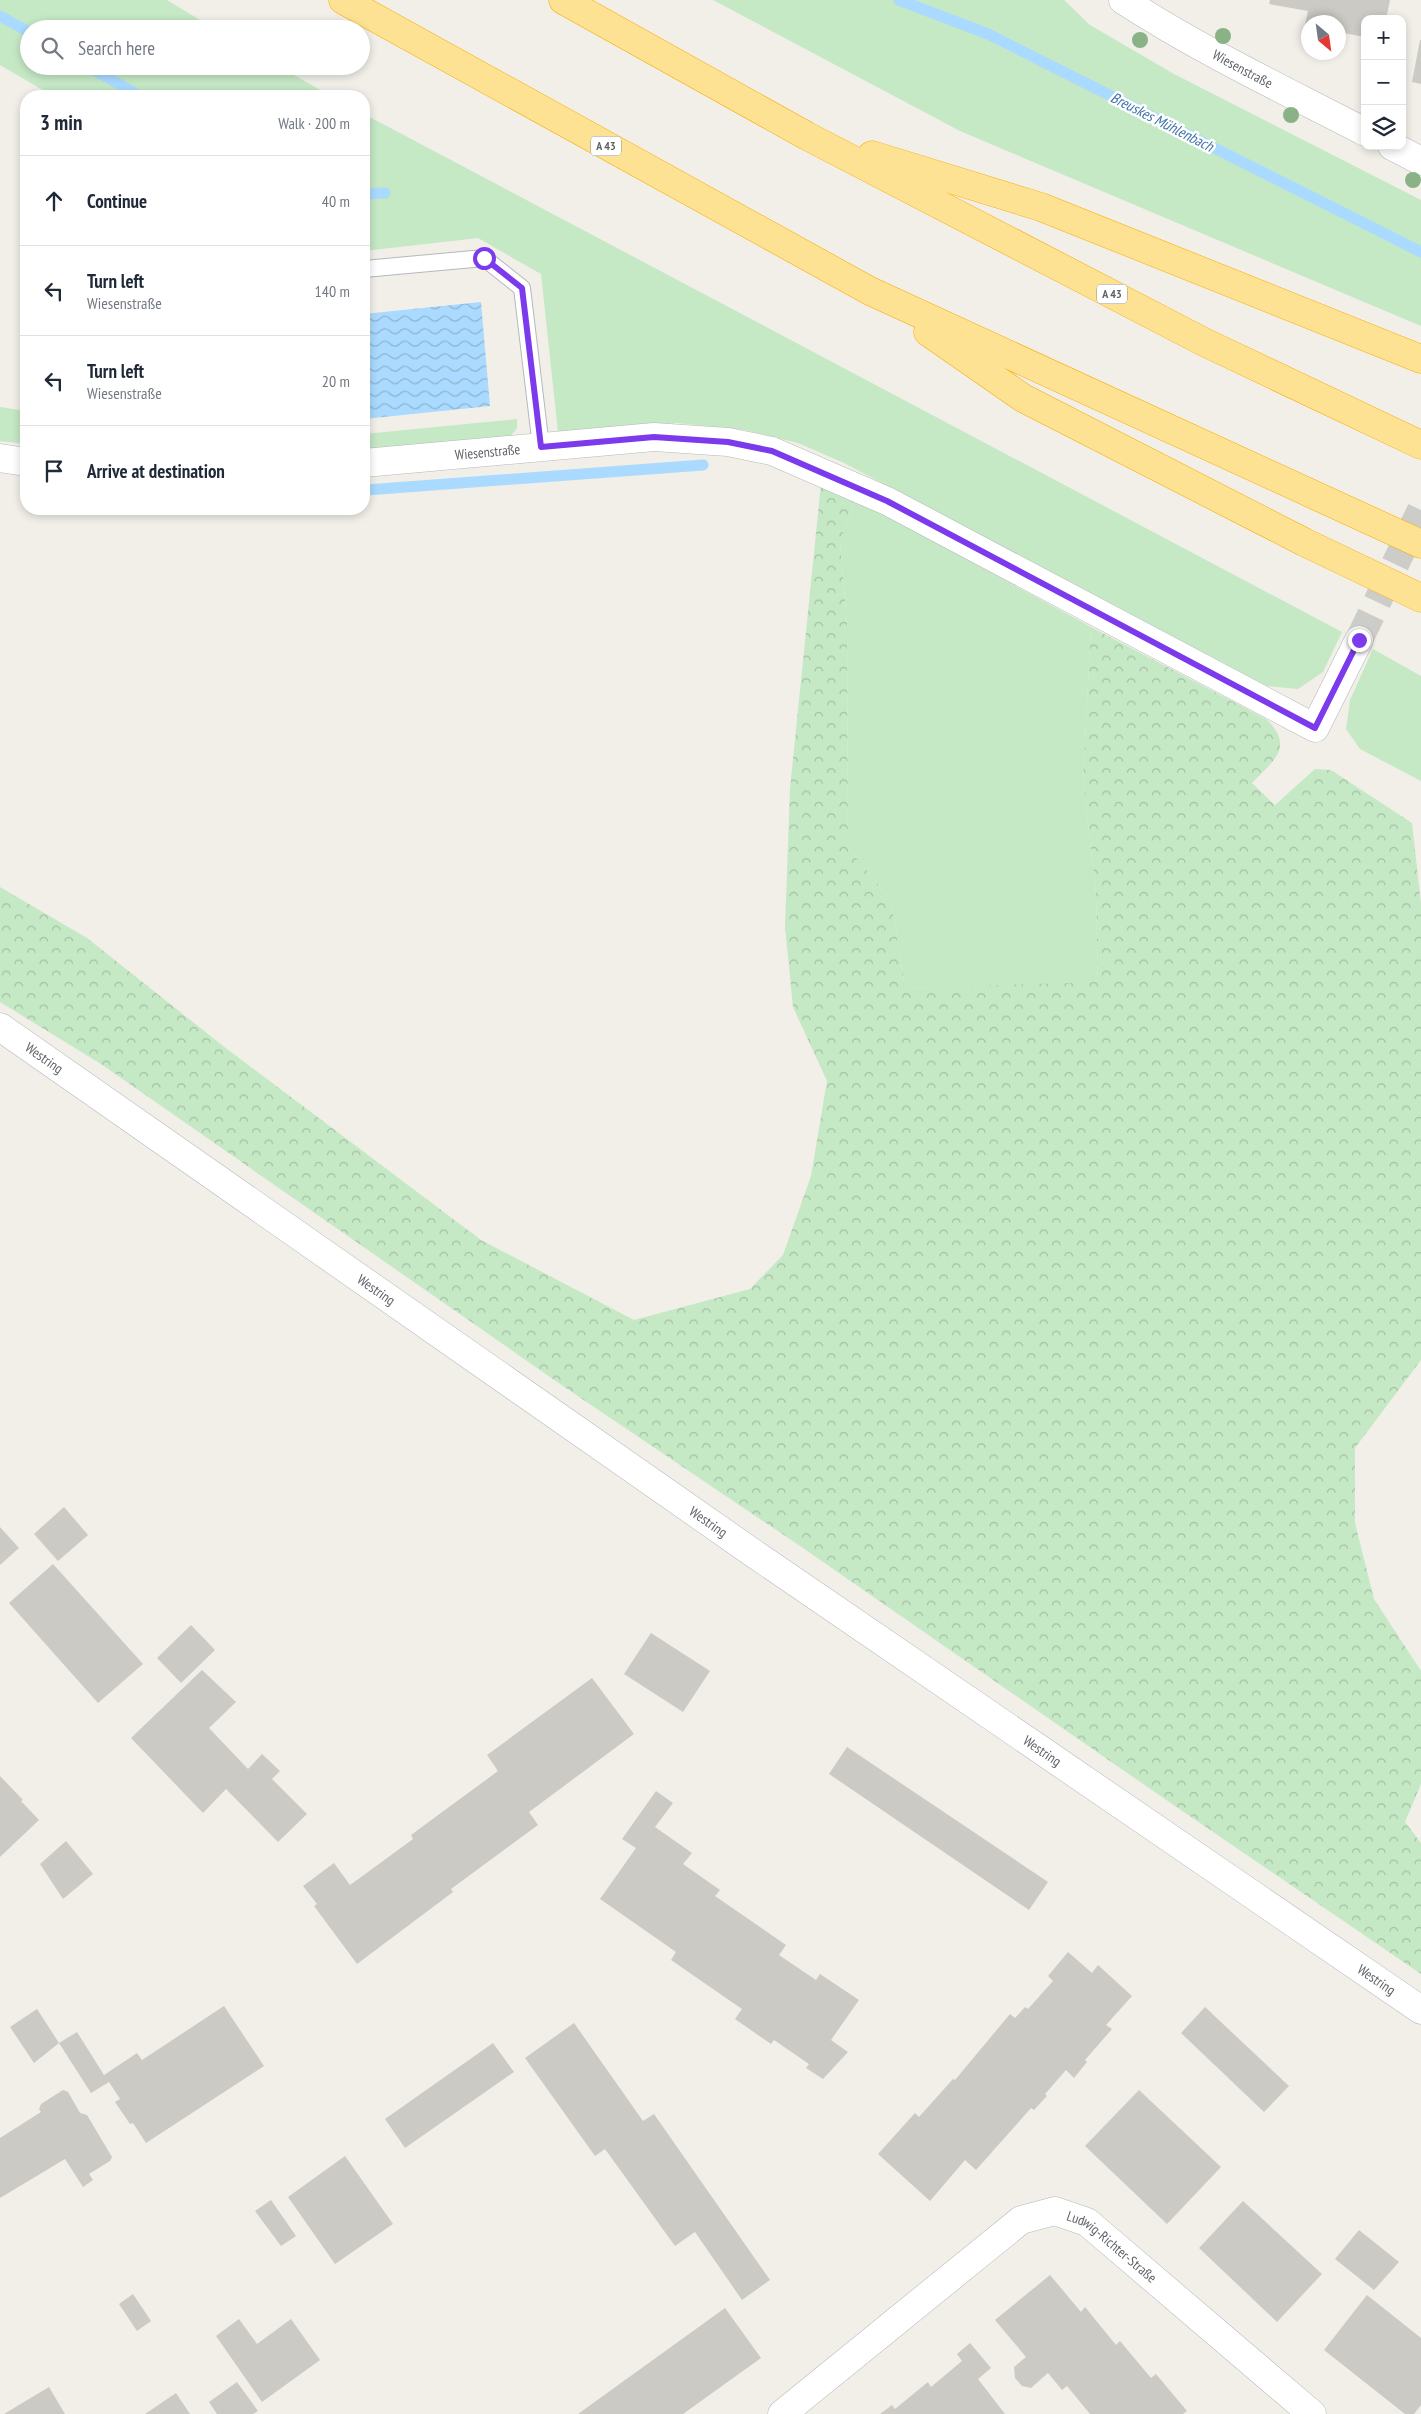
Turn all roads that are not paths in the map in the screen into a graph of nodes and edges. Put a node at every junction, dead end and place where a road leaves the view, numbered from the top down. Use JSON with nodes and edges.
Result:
{"nodes":[{"id":1,"x":343,"y":0,"type":"edge"},
{"id":2,"x":563,"y":0,"type":"edge"},
{"id":3,"x":1123,"y":0,"type":"edge"},
{"id":4,"x":1361,"y":130,"type":"edge"},
{"id":5,"x":807,"y":136,"type":"junction"},
{"id":6,"x":1400,"y":150,"type":"edge"},
{"id":7,"x":1421,"y":161,"type":"edge"},
{"id":8,"x":370,"y":269,"type":"edge"},
{"id":9,"x":870,"y":291,"type":"junction"},
{"id":10,"x":1421,"y":359,"type":"edge"},
{"id":11,"x":1421,"y":445,"type":"edge"},
{"id":12,"x":541,"y":447,"type":"junction"},
{"id":13,"x":0,"y":458,"type":"edge"},
{"id":14,"x":20,"y":461,"type":"edge"},
{"id":15,"x":370,"y":461,"type":"edge"},
{"id":16,"x":1421,"y":544,"type":"edge"},
{"id":17,"x":1421,"y":598,"type":"edge"},
{"id":18,"x":1359,"y":640,"type":"tunnel mouth"},
{"id":19,"x":0,"y":1027,"type":"edge"},
{"id":20,"x":1421,"y":2010,"type":"edge"},
{"id":21,"x":782,"y":2414,"type":"edge"},
{"id":22,"x":1312,"y":2414,"type":"edge"}],
"edges":[{"from":1,"to":9,"type":"highway","number":"A 43"},
{"from":2,"to":5,"type":"highway","number":"A 43"},
{"from":3,"to":4,"type":"street","name":"Wiesenstraße"},
{"from":5,"to":10,"type":"highway"},
{"from":5,"to":11,"type":"highway","number":"A 43"},
{"from":6,"to":7,"type":"street"},
{"from":8,"to":12,"type":"lane"},
{"from":9,"to":16,"type":"highway","number":"A 43"},
{"from":9,"to":17,"type":"highway"},
{"from":12,"to":15,"type":"street","name":"Wiesenstraße"},
{"from":12,"to":18,"type":"street","name":"Wiesenstraße"},
{"from":13,"to":14,"type":"street"},
{"from":19,"to":20,"type":"street","name":"Westring"},
{"from":21,"to":22,"type":"street","name":"Ludwig-Richter-Straße"}]}
